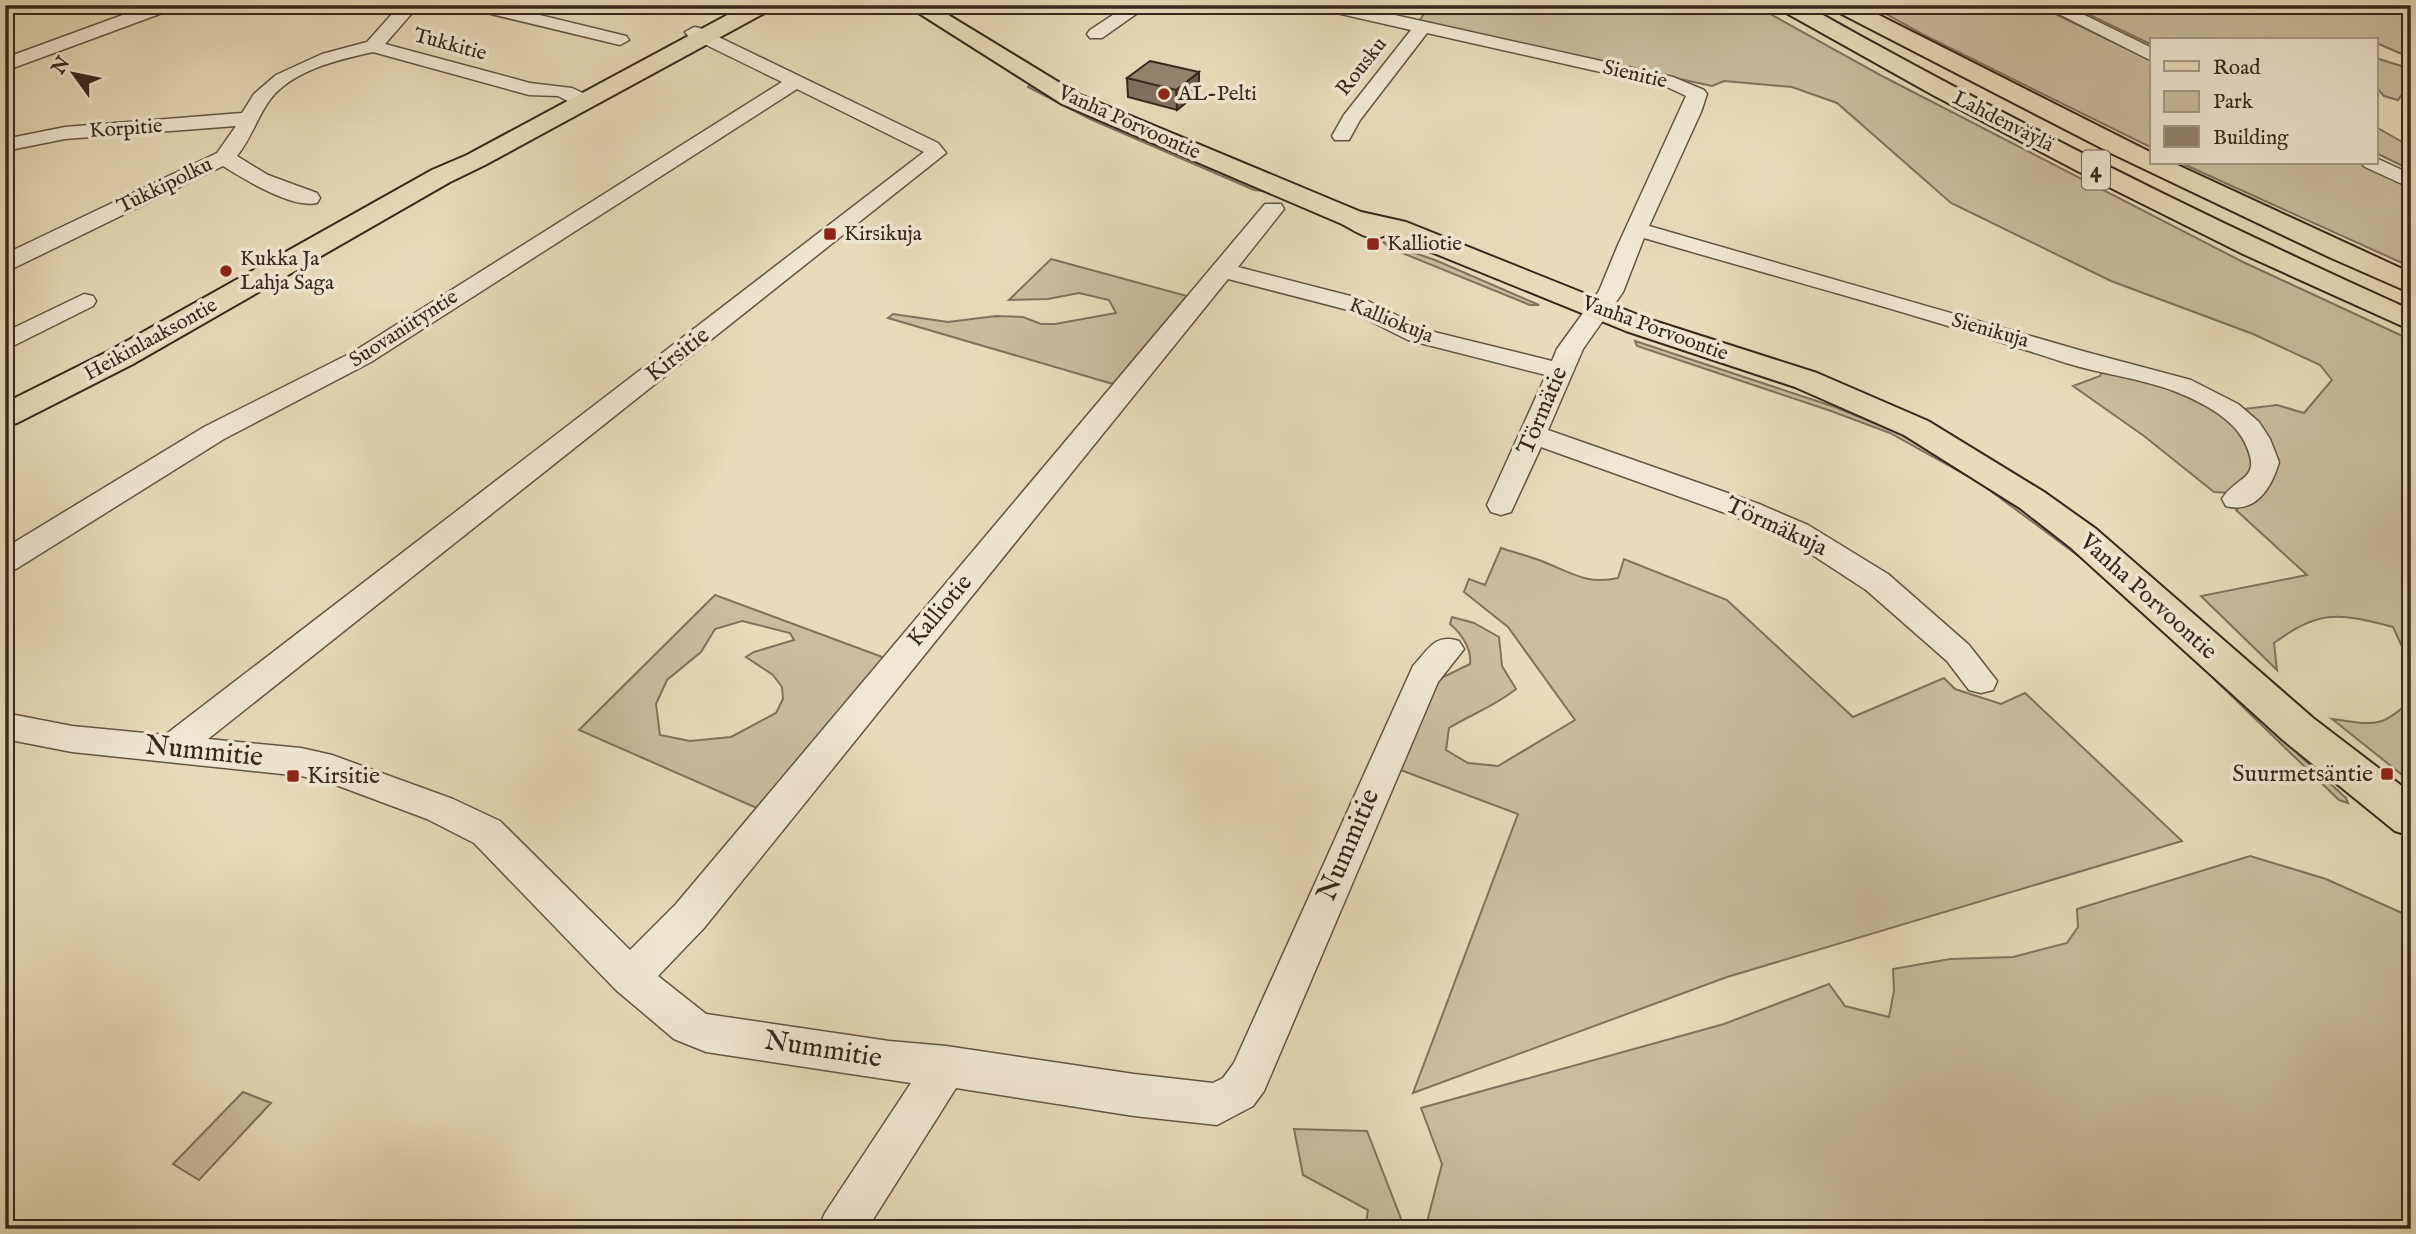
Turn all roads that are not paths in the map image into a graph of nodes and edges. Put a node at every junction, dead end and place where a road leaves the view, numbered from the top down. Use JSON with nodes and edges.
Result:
{"nodes":[{"id":1,"x":167,"y":5,"type":"edge"},
{"id":2,"x":410,"y":5,"type":"edge"},
{"id":3,"x":476,"y":5,"type":"edge"},
{"id":4,"x":747,"y":5,"type":"edge"},
{"id":5,"x":762,"y":5,"type":"edge"},
{"id":6,"x":917,"y":5,"type":"edge"},
{"id":7,"x":930,"y":5,"type":"edge"},
{"id":8,"x":1140,"y":5,"type":"edge"},
{"id":9,"x":1325,"y":5,"type":"edge"},
{"id":10,"x":1789,"y":5,"type":"edge"},
{"id":11,"x":1842,"y":5,"type":"edge"},
{"id":12,"x":2050,"y":5,"type":"edge"},
{"id":13,"x":953,"y":26,"type":"junction"},
{"id":14,"x":1422,"y":27,"type":"junction"},
{"id":15,"x":700,"y":34,"type":"junction"},
{"id":16,"x":1096,"y":34,"type":"dead end"},
{"id":17,"x":620,"y":40,"type":"dead end"},
{"id":18,"x":373,"y":46,"type":"junction"},
{"id":19,"x":2150,"y":54,"type":"edge"},
{"id":20,"x":5,"y":65,"type":"edge"},
{"id":21,"x":795,"y":82,"type":"junction"},
{"id":22,"x":573,"y":101,"type":"junction"},
{"id":23,"x":248,"y":119,"type":"junction"},
{"id":24,"x":1342,"y":136,"type":"dead end"},
{"id":25,"x":5,"y":145,"type":"edge"},
{"id":26,"x":224,"y":157,"type":"junction"},
{"id":27,"x":2150,"y":163,"type":"edge"},
{"id":28,"x":2153,"y":164,"type":"edge"},
{"id":29,"x":2374,"y":164,"type":"edge"},
{"id":30,"x":2411,"y":182,"type":"edge"},
{"id":31,"x":309,"y":198,"type":"dead end"},
{"id":32,"x":1273,"y":209,"type":"dead end"},
{"id":33,"x":1636,"y":229,"type":"junction"},
{"id":34,"x":6,"y":263,"type":"edge"},
{"id":35,"x":1222,"y":270,"type":"junction"},
{"id":36,"x":2411,"y":284,"type":"edge"},
{"id":37,"x":83,"y":301,"type":"dead end"},
{"id":38,"x":1594,"y":315,"type":"junction"},
{"id":39,"x":2411,"y":321,"type":"edge"},
{"id":40,"x":5,"y":342,"type":"edge"},
{"id":41,"x":1561,"y":371,"type":"junction"},
{"id":42,"x":5,"y":416,"type":"edge"},
{"id":43,"x":1534,"y":435,"type":"junction"},
{"id":44,"x":2236,"y":499,"type":"dead end"},
{"id":45,"x":1501,"y":505,"type":"dead end"},
{"id":46,"x":5,"y":562,"type":"edge"},
{"id":47,"x":1448,"y":649,"type":"dead end"},
{"id":48,"x":2236,"y":676,"type":"junction"},
{"id":49,"x":1981,"y":681,"type":"dead end"},
{"id":50,"x":5,"y":726,"type":"edge"},
{"id":51,"x":171,"y":749,"type":"junction"},
{"id":52,"x":2411,"y":818,"type":"edge"},
{"id":53,"x":2411,"y":838,"type":"edge"},
{"id":54,"x":630,"y":977,"type":"junction"},
{"id":55,"x":946,"y":1066,"type":"junction"},
{"id":56,"x":841,"y":1229,"type":"edge"}],
"edges":[{"from":1,"to":20,"type":"street"},
{"from":2,"to":18,"type":"street","name":"Tukkitie"},
{"from":3,"to":17,"type":"street"},
{"from":4,"to":15,"type":"main road","name":"Heikinlaaksontie"},
{"from":5,"to":15,"type":"main road","name":"Heikinlaaksontie"},
{"from":6,"to":13,"type":"main road","name":"Vanha Porvoontie"},
{"from":7,"to":13,"type":"main road","name":"Vanha Porvoontie"},
{"from":8,"to":16,"type":"street"},
{"from":9,"to":14,"type":"street","name":"Sienitie"},
{"from":10,"to":39,"type":"main road","name":"Lahdenväylä","number":"4"},
{"from":11,"to":27,"type":"main road","name":"Lahdenväylä","number":"4"},
{"from":12,"to":19,"type":"street"},
{"from":13,"to":38,"type":"main road","name":"Vanha Porvoontie"},
{"from":14,"to":24,"type":"street","name":"Rousku"},
{"from":14,"to":33,"type":"street","name":"Sienitie"},
{"from":15,"to":21,"type":"street","name":"Kirsitie"},
{"from":15,"to":22,"type":"main road","name":"Heikinlaaksontie"},
{"from":18,"to":22,"type":"street","name":"Tukkitie"},
{"from":18,"to":23,"type":"street","name":"Tukkipolku"},
{"from":21,"to":46,"type":"street","name":"Suovaniityntie"},
{"from":21,"to":51,"type":"street","name":"Kirsitie"},
{"from":22,"to":42,"type":"main road","name":"Heikinlaaksontie"},
{"from":23,"to":25,"type":"street","name":"Korpitie"},
{"from":23,"to":26,"type":"street","name":"Tukkipolku"},
{"from":26,"to":31,"type":"street"},
{"from":26,"to":34,"type":"street","name":"Tukkipolku"},
{"from":28,"to":36,"type":"main road","name":"Lahdenväylä","number":"4"},
{"from":29,"to":30,"type":"street"},
{"from":32,"to":35,"type":"street","name":"Kalliotie"},
{"from":33,"to":38,"type":"street","name":"Sienitie"},
{"from":33,"to":44,"type":"street","name":"Sienikuja"},
{"from":35,"to":41,"type":"street","name":"Kalliokuja"},
{"from":35,"to":54,"type":"street","name":"Kalliotie"},
{"from":37,"to":40,"type":"street"},
{"from":38,"to":41,"type":"street","name":"Törmätie"},
{"from":38,"to":48,"type":"main road","name":"Vanha Porvoontie"},
{"from":41,"to":43,"type":"street","name":"Törmätie"},
{"from":43,"to":45,"type":"street","name":"Törmätie"},
{"from":43,"to":49,"type":"street","name":"Törmäkuja"},
{"from":47,"to":55,"type":"street","name":"Nummitie"},
{"from":48,"to":52,"type":"main road","name":"Vanha Porvoontie"},
{"from":48,"to":53,"type":"main road","name":"Vanha Porvoontie"},
{"from":50,"to":51,"type":"street","name":"Nummitie"},
{"from":51,"to":54,"type":"street","name":"Nummitie"},
{"from":54,"to":55,"type":"street","name":"Nummitie"},
{"from":55,"to":56,"type":"street"}]}
